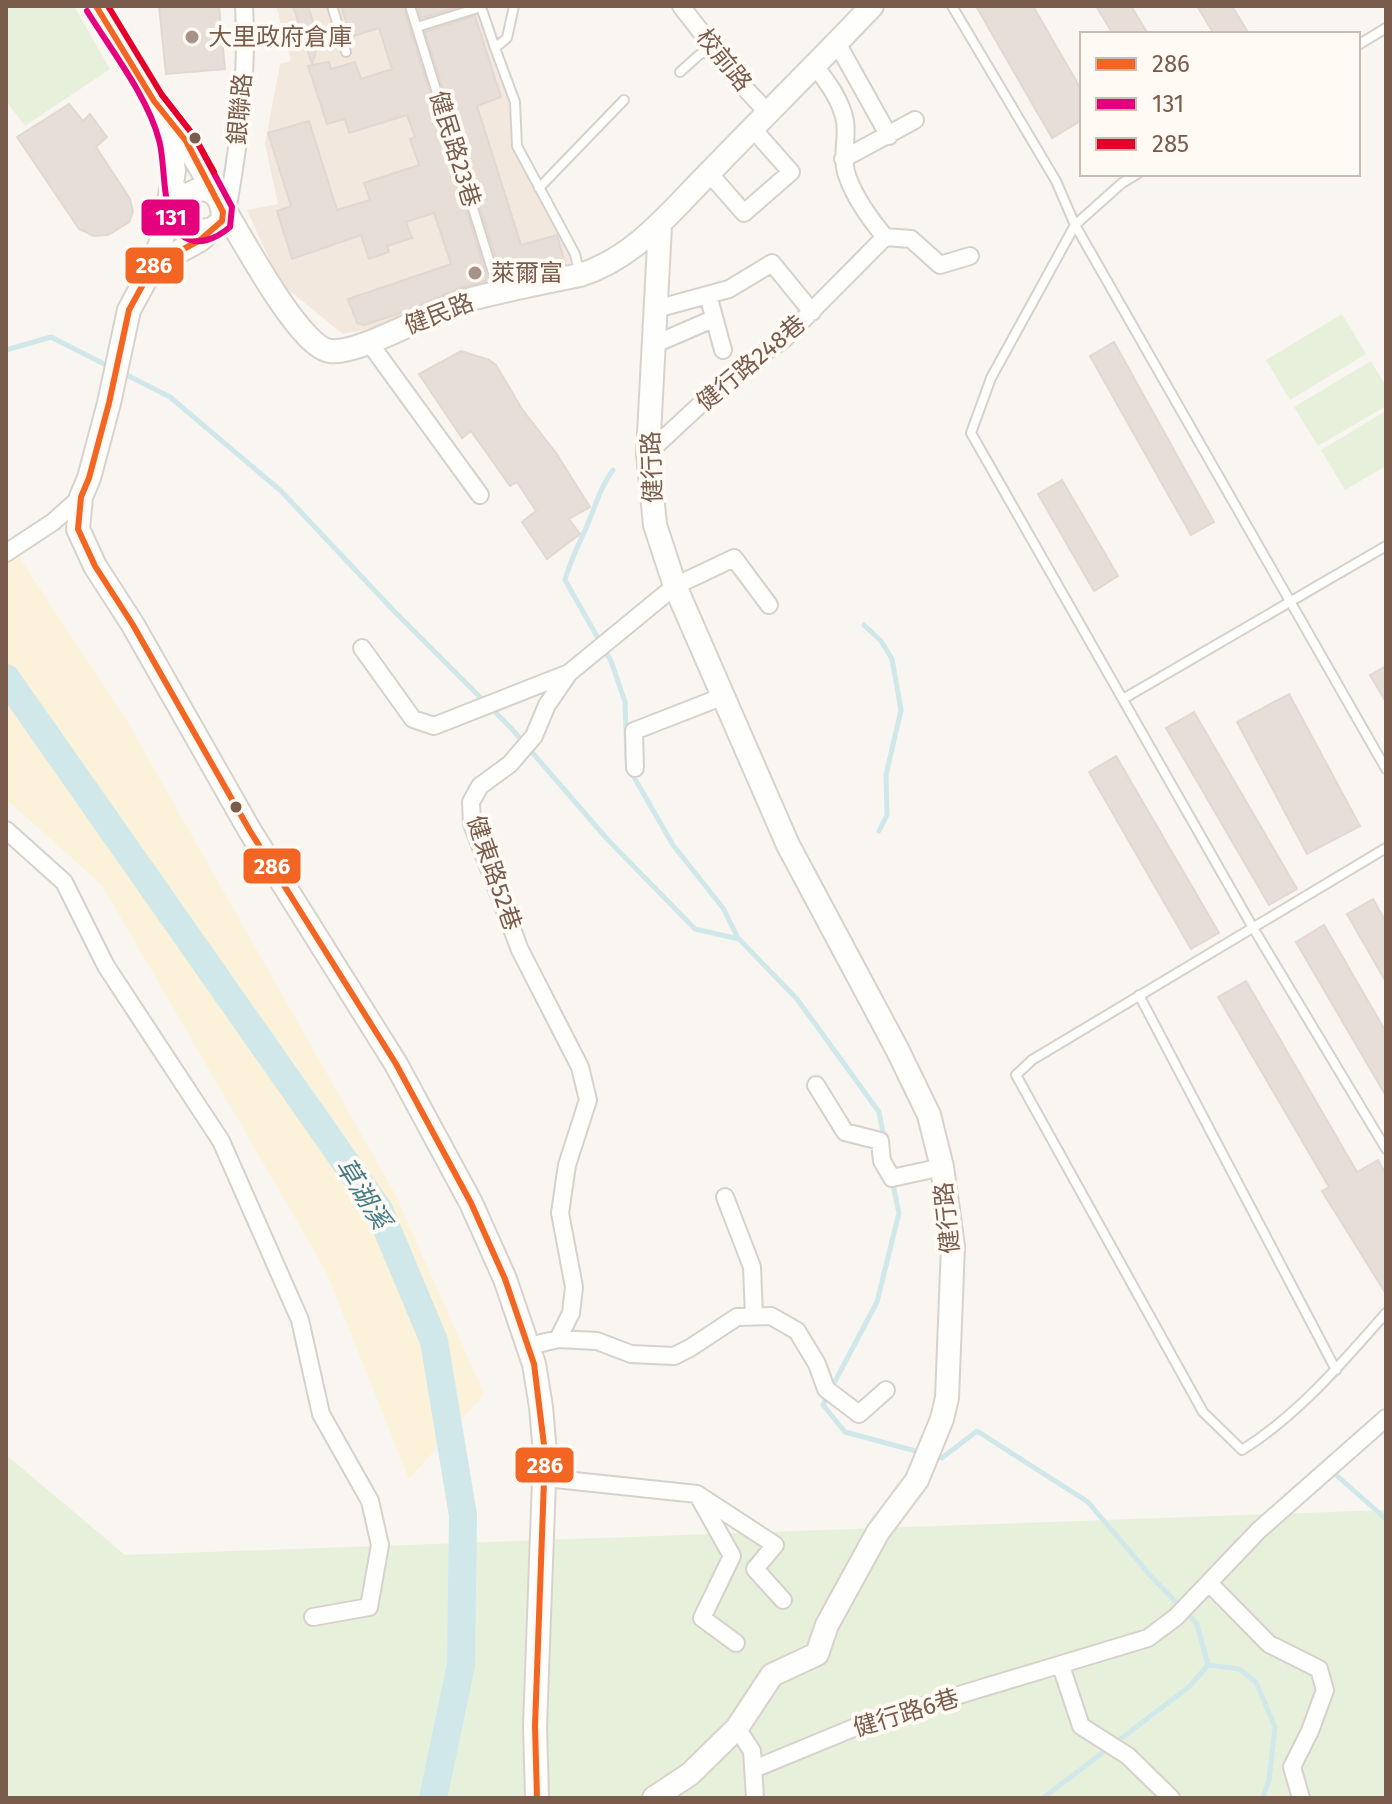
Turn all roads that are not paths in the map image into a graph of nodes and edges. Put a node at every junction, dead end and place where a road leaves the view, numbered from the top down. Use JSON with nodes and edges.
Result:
{"nodes":[{"id":1,"x":96,"y":6,"type":"edge"},
{"id":2,"x":244,"y":6,"type":"edge"},
{"id":3,"x":332,"y":6,"type":"edge"},
{"id":4,"x":410,"y":6,"type":"edge"},
{"id":5,"x":514,"y":6,"type":"edge"},
{"id":6,"x":681,"y":6,"type":"edge"},
{"id":7,"x":872,"y":6,"type":"edge"},
{"id":8,"x":952,"y":6,"type":"edge"},
{"id":9,"x":417,"y":27,"type":"junction"},
{"id":10,"x":1386,"y":28,"type":"edge"},
{"id":11,"x":837,"y":43,"type":"junction"},
{"id":12,"x":1360,"y":44,"type":"edge"},
{"id":13,"x":713,"y":47,"type":"junction"},
{"id":14,"x":495,"y":48,"type":"junction"},
{"id":15,"x":346,"y":52,"type":"dead end"},
{"id":16,"x":815,"y":66,"type":"junction"},
{"id":17,"x":680,"y":72,"type":"dead end"},
{"id":18,"x":624,"y":100,"type":"dead end"},
{"id":19,"x":154,"y":101,"type":"junction"},
{"id":20,"x":915,"y":120,"type":"dead end"},
{"id":21,"x":761,"y":121,"type":"junction"},
{"id":22,"x":889,"y":136,"type":"junction"},
{"id":23,"x":843,"y":159,"type":"junction"},
{"id":24,"x":174,"y":171,"type":"junction"},
{"id":25,"x":709,"y":173,"type":"junction"},
{"id":26,"x":1134,"y":176,"type":"edge"},
{"id":27,"x":539,"y":188,"type":"junction"},
{"id":28,"x":180,"y":204,"type":"junction"},
{"id":29,"x":215,"y":220,"type":"junction"},
{"id":30,"x":1075,"y":225,"type":"junction"},
{"id":31,"x":660,"y":226,"type":"junction"},
{"id":32,"x":885,"y":237,"type":"junction"},
{"id":33,"x":245,"y":245,"type":"junction"},
{"id":34,"x":970,"y":256,"type":"dead end"},
{"id":35,"x":153,"y":266,"type":"junction"},
{"id":36,"x":580,"y":275,"type":"junction"},
{"id":37,"x":500,"y":293,"type":"junction"},
{"id":38,"x":708,"y":295,"type":"junction"},
{"id":39,"x":656,"y":309,"type":"junction"},
{"id":40,"x":812,"y":312,"type":"junction"},
{"id":41,"x":713,"y":319,"type":"junction"},
{"id":42,"x":368,"y":341,"type":"junction"},
{"id":43,"x":655,"y":344,"type":"junction"},
{"id":44,"x":723,"y":350,"type":"dead end"},
{"id":45,"x":648,"y":453,"type":"junction"},
{"id":46,"x":480,"y":495,"type":"dead end"},
{"id":47,"x":81,"y":497,"type":"junction"},
{"id":48,"x":1386,"y":546,"type":"edge"},
{"id":49,"x":6,"y":553,"type":"edge"},
{"id":50,"x":675,"y":586,"type":"junction"},
{"id":51,"x":1292,"y":601,"type":"junction"},
{"id":52,"x":769,"y":605,"type":"dead end"},
{"id":53,"x":362,"y":648,"type":"dead end"},
{"id":54,"x":569,"y":673,"type":"junction"},
{"id":55,"x":724,"y":696,"type":"junction"},
{"id":56,"x":1123,"y":699,"type":"junction"},
{"id":57,"x":635,"y":768,"type":"dead end"},
{"id":58,"x":1386,"y":769,"type":"edge"},
{"id":59,"x":6,"y":830,"type":"edge"},
{"id":60,"x":1386,"y":848,"type":"edge"},
{"id":61,"x":1252,"y":926,"type":"junction"},
{"id":62,"x":1139,"y":995,"type":"junction"},
{"id":63,"x":816,"y":1085,"type":"dead end"},
{"id":64,"x":1386,"y":1149,"type":"edge"},
{"id":65,"x":942,"y":1167,"type":"junction"},
{"id":66,"x":725,"y":1197,"type":"dead end"},
{"id":67,"x":1386,"y":1313,"type":"edge"},
{"id":68,"x":754,"y":1316,"type":"junction"},
{"id":69,"x":558,"y":1339,"type":"junction"},
{"id":70,"x":529,"y":1346,"type":"junction"},
{"id":71,"x":1336,"y":1370,"type":"junction"},
{"id":72,"x":886,"y":1390,"type":"dead end"},
{"id":73,"x":1386,"y":1418,"type":"edge"},
{"id":74,"x":546,"y":1478,"type":"junction"},
{"id":75,"x":697,"y":1494,"type":"junction"},
{"id":76,"x":1209,"y":1583,"type":"junction"},
{"id":77,"x":783,"y":1600,"type":"dead end"},
{"id":78,"x":313,"y":1617,"type":"dead end"},
{"id":79,"x":736,"y":1643,"type":"dead end"},
{"id":80,"x":1061,"y":1666,"type":"junction"},
{"id":81,"x":737,"y":1728,"type":"junction"},
{"id":82,"x":754,"y":1769,"type":"junction"},
{"id":83,"x":537,"y":1798,"type":"edge"},
{"id":84,"x":654,"y":1798,"type":"edge"},
{"id":85,"x":755,"y":1798,"type":"edge"},
{"id":86,"x":1171,"y":1798,"type":"edge"},
{"id":87,"x":1301,"y":1798,"type":"edge"}],
"edges":[{"from":1,"to":19,"type":"street"},
{"from":2,"to":29,"type":"street","name":"銀聯路"},
{"from":3,"to":15,"type":"lane"},
{"from":4,"to":9,"type":"lane","name":"健民路23巷"},
{"from":5,"to":14,"type":"lane"},
{"from":6,"to":13,"type":"street","name":"校前路"},
{"from":7,"to":11,"type":"street","name":"健民路"},
{"from":8,"to":30,"type":"lane"},
{"from":9,"to":14,"type":"lane"},
{"from":9,"to":37,"type":"lane","name":"健民路23巷"},
{"from":10,"to":12,"type":"lane"},
{"from":11,"to":16,"type":"street","name":"健民路"},
{"from":11,"to":22,"type":"street"},
{"from":13,"to":17,"type":"lane"},
{"from":13,"to":21,"type":"street","name":"校前路"},
{"from":14,"to":27,"type":"lane"},
{"from":16,"to":21,"type":"street","name":"健民路"},
{"from":16,"to":23,"type":"street"},
{"from":18,"to":27,"type":"lane"},
{"from":19,"to":24,"type":"street"},
{"from":19,"to":29,"type":"street","name":"健民路"},
{"from":20,"to":22,"type":"street"},
{"from":21,"to":25,"type":"street","name":"健民路"},
{"from":21,"to":25,"type":"street"},
{"from":22,"to":23,"type":"street"},
{"from":23,"to":32,"type":"street"},
{"from":24,"to":28,"type":"street"},
{"from":24,"to":35,"type":"street"},
{"from":25,"to":31,"type":"street","name":"健民路"},
{"from":26,"to":30,"type":"lane"},
{"from":27,"to":36,"type":"lane"},
{"from":28,"to":29,"type":"street"},
{"from":28,"to":29,"type":"street"},
{"from":29,"to":33,"type":"street","name":"健民路"},
{"from":29,"to":33,"type":"street"},
{"from":29,"to":35,"type":"street"},
{"from":30,"to":51,"type":"lane"},
{"from":30,"to":56,"type":"lane"},
{"from":31,"to":36,"type":"street","name":"健民路"},
{"from":31,"to":39,"type":"street","name":"健行路"},
{"from":32,"to":34,"type":"street"},
{"from":32,"to":40,"type":"street","name":"健行路248巷"},
{"from":33,"to":42,"type":"street","name":"健民路"},
{"from":35,"to":47,"type":"street"},
{"from":36,"to":37,"type":"street","name":"健民路"},
{"from":37,"to":42,"type":"street","name":"健民路"},
{"from":38,"to":39,"type":"street"},
{"from":38,"to":40,"type":"street"},
{"from":38,"to":41,"type":"street"},
{"from":39,"to":43,"type":"street","name":"健行路"},
{"from":40,"to":45,"type":"street","name":"健行路248巷"},
{"from":41,"to":43,"type":"street"},
{"from":41,"to":44,"type":"street"},
{"from":42,"to":46,"type":"street"},
{"from":43,"to":45,"type":"street","name":"健行路"},
{"from":45,"to":50,"type":"street","name":"健行路"},
{"from":47,"to":49,"type":"street"},
{"from":47,"to":70,"type":"street"},
{"from":48,"to":51,"type":"lane"},
{"from":50,"to":52,"type":"street"},
{"from":50,"to":54,"type":"street"},
{"from":50,"to":55,"type":"street","name":"健行路"},
{"from":51,"to":56,"type":"lane"},
{"from":51,"to":58,"type":"lane"},
{"from":53,"to":54,"type":"street"},
{"from":54,"to":69,"type":"street","name":"健東路52巷"},
{"from":55,"to":57,"type":"street"},
{"from":55,"to":65,"type":"street","name":"健行路"},
{"from":56,"to":61,"type":"lane"},
{"from":59,"to":78,"type":"street"},
{"from":60,"to":61,"type":"lane"},
{"from":61,"to":62,"type":"lane"},
{"from":61,"to":64,"type":"lane"},
{"from":62,"to":71,"type":"lane"},
{"from":62,"to":71,"type":"lane"},
{"from":63,"to":65,"type":"street"},
{"from":65,"to":81,"type":"street","name":"健行路"},
{"from":66,"to":68,"type":"street"},
{"from":67,"to":71,"type":"lane"},
{"from":68,"to":69,"type":"street"},
{"from":68,"to":72,"type":"street"},
{"from":69,"to":70,"type":"street"},
{"from":70,"to":74,"type":"street"},
{"from":73,"to":76,"type":"street","name":"健行路6巷"},
{"from":74,"to":75,"type":"street"},
{"from":74,"to":83,"type":"street"},
{"from":75,"to":77,"type":"street"},
{"from":75,"to":79,"type":"street"},
{"from":76,"to":80,"type":"street","name":"健行路6巷"},
{"from":76,"to":87,"type":"street"},
{"from":80,"to":82,"type":"street","name":"健行路6巷"},
{"from":80,"to":86,"type":"street"},
{"from":81,"to":82,"type":"street"},
{"from":81,"to":84,"type":"street","name":"健行路"},
{"from":82,"to":85,"type":"street"}]}
